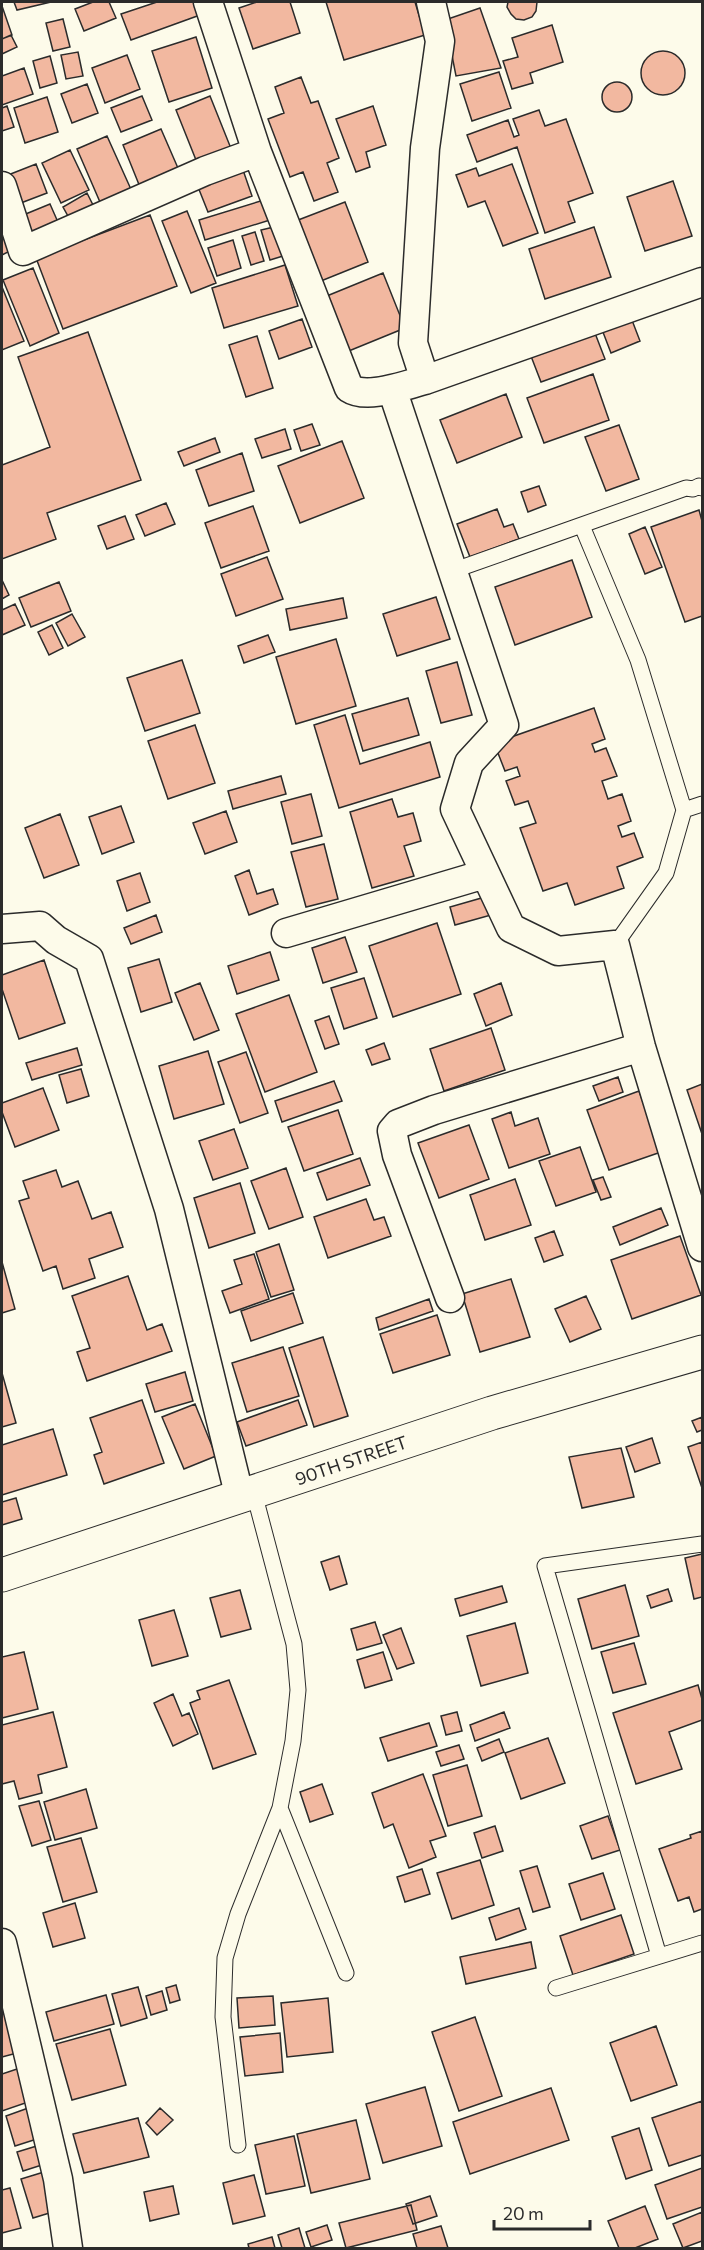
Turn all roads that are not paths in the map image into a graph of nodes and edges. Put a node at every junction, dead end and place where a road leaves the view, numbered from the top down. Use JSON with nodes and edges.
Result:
{"nodes":[{"id":1,"x":208,"y":2,"type":"edge"},
{"id":2,"x":431,"y":2,"type":"edge"},
{"id":3,"x":257,"y":152,"type":"junction"},
{"id":4,"x":2,"y":186,"type":"edge"},
{"id":5,"x":12,"y":256,"type":"edge"},
{"id":6,"x":702,"y":282,"type":"edge"},
{"id":7,"x":425,"y":380,"type":"junction"},
{"id":8,"x":392,"y":389,"type":"junction"},
{"id":9,"x":702,"y":488,"type":"edge"},
{"id":10,"x":582,"y":526,"type":"junction"},
{"id":11,"x":453,"y":572,"type":"junction"},
{"id":12,"x":702,"y":804,"type":"edge"},
{"id":13,"x":684,"y":810,"type":"junction"},
{"id":14,"x":485,"y":874,"type":"junction"},
{"id":15,"x":2,"y":929,"type":"edge"},
{"id":16,"x":286,"y":933,"type":"dead end"},
{"id":17,"x":615,"y":945,"type":"junction"},
{"id":18,"x":641,"y":1047,"type":"junction"},
{"id":19,"x":702,"y":1247,"type":"edge"},
{"id":20,"x":450,"y":1298,"type":"dead end"},
{"id":21,"x":702,"y":1352,"type":"edge"},
{"id":22,"x":247,"y":1495,"type":"junction"},
{"id":23,"x":702,"y":1544,"type":"edge"},
{"id":24,"x":2,"y":1575,"type":"edge"},
{"id":25,"x":280,"y":1808,"type":"junction"},
{"id":26,"x":702,"y":1942,"type":"edge"},
{"id":27,"x":2,"y":1943,"type":"edge"},
{"id":28,"x":659,"y":1956,"type":"junction"},
{"id":29,"x":346,"y":1973,"type":"dead end"},
{"id":30,"x":556,"y":1988,"type":"dead end"},
{"id":31,"x":237,"y":2145,"type":"dead end"},
{"id":32,"x":68,"y":2248,"type":"edge"}],
"edges":[{"from":1,"to":3,"type":"street"},
{"from":2,"to":7,"type":"street"},
{"from":3,"to":5,"type":"street"},
{"from":3,"to":8,"type":"street"},
{"from":4,"to":5,"type":"street"},
{"from":6,"to":7,"type":"street"},
{"from":7,"to":8,"type":"street"},
{"from":8,"to":11,"type":"street"},
{"from":9,"to":10,"type":"lane"},
{"from":10,"to":11,"type":"lane"},
{"from":10,"to":13,"type":"lane"},
{"from":11,"to":14,"type":"street"},
{"from":12,"to":13,"type":"lane"},
{"from":13,"to":17,"type":"lane"},
{"from":14,"to":16,"type":"street"},
{"from":14,"to":17,"type":"street"},
{"from":15,"to":22,"type":"street"},
{"from":17,"to":18,"type":"street"},
{"from":18,"to":19,"type":"street"},
{"from":18,"to":20,"type":"street"},
{"from":21,"to":22,"type":"street","name":"90TH STREET"},
{"from":22,"to":24,"type":"street","name":"90TH STREET"},
{"from":22,"to":25,"type":"lane"},
{"from":23,"to":28,"type":"lane"},
{"from":25,"to":29,"type":"lane"},
{"from":25,"to":31,"type":"lane"},
{"from":26,"to":28,"type":"lane"},
{"from":27,"to":32,"type":"street"},
{"from":28,"to":30,"type":"lane"}]}
